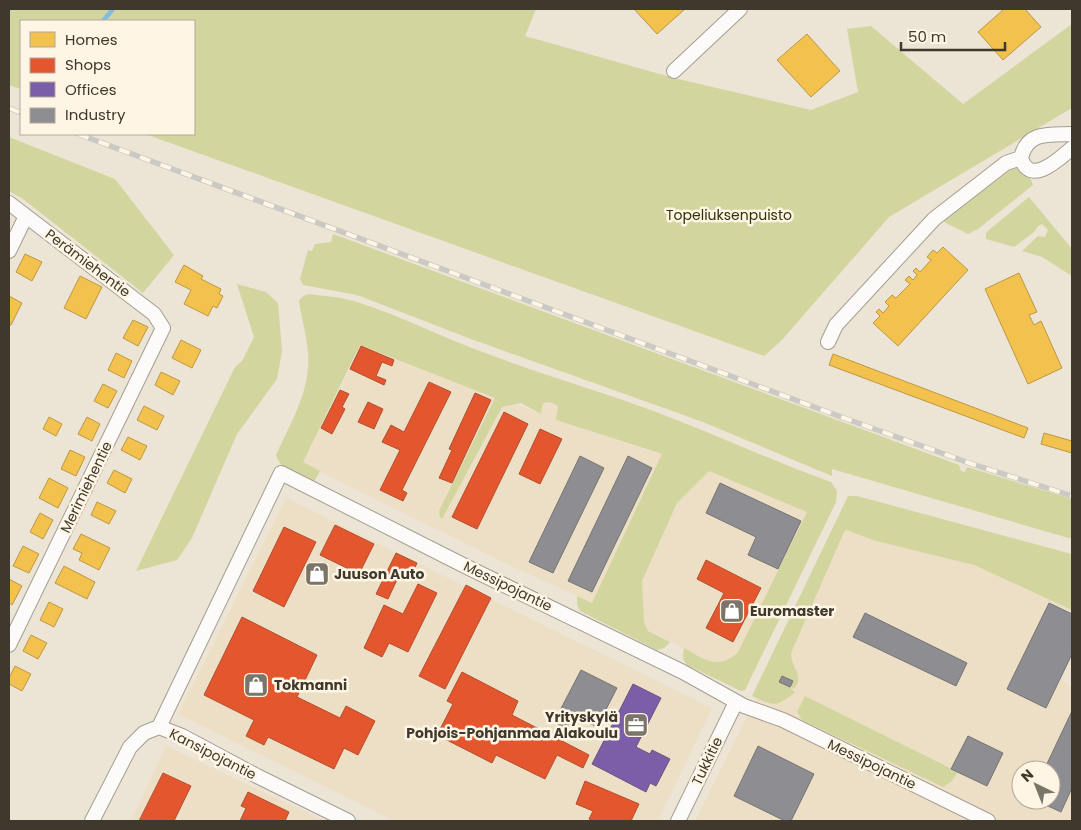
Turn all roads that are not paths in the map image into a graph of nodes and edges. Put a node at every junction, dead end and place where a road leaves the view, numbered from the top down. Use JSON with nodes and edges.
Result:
{"nodes":[{"id":1,"x":740,"y":9,"type":"edge"},
{"id":2,"x":674,"y":71,"type":"dead end"},
{"id":3,"x":1072,"y":134,"type":"edge"},
{"id":4,"x":1072,"y":148,"type":"edge"},
{"id":5,"x":1021,"y":158,"type":"junction"},
{"id":6,"x":9,"y":203,"type":"edge"},
{"id":7,"x":26,"y":216,"type":"junction"},
{"id":8,"x":9,"y":250,"type":"edge"},
{"id":9,"x":163,"y":328,"type":"joint"},
{"id":10,"x":828,"y":342,"type":"dead end"},
{"id":11,"x":9,"y":645,"type":"edge"},
{"id":12,"x":736,"y":702,"type":"junction"},
{"id":13,"x":160,"y":727,"type":"junction"},
{"id":14,"x":92,"y":821,"type":"edge"},
{"id":15,"x":348,"y":821,"type":"edge"},
{"id":16,"x":678,"y":821,"type":"edge"},
{"id":17,"x":988,"y":821,"type":"edge"}],
"edges":[{"from":1,"to":2,"type":"street"},
{"from":3,"to":5,"type":"street"},
{"from":4,"to":5,"type":"street"},
{"from":5,"to":10,"type":"street"},
{"from":6,"to":7,"type":"street","name":"Perämiehentie"},
{"from":7,"to":8,"type":"street"},
{"from":7,"to":9,"type":"street","name":"Perämiehentie"},
{"from":9,"to":11,"type":"street","name":"Merimiehentie"},
{"from":12,"to":13,"type":"street","name":"Messipojantie"},
{"from":12,"to":16,"type":"street","name":"Tukkitie"},
{"from":12,"to":17,"type":"street","name":"Messipojantie"},
{"from":13,"to":14,"type":"street","name":"Kansipojantie"},
{"from":13,"to":15,"type":"street","name":"Kansipojantie"}]}
